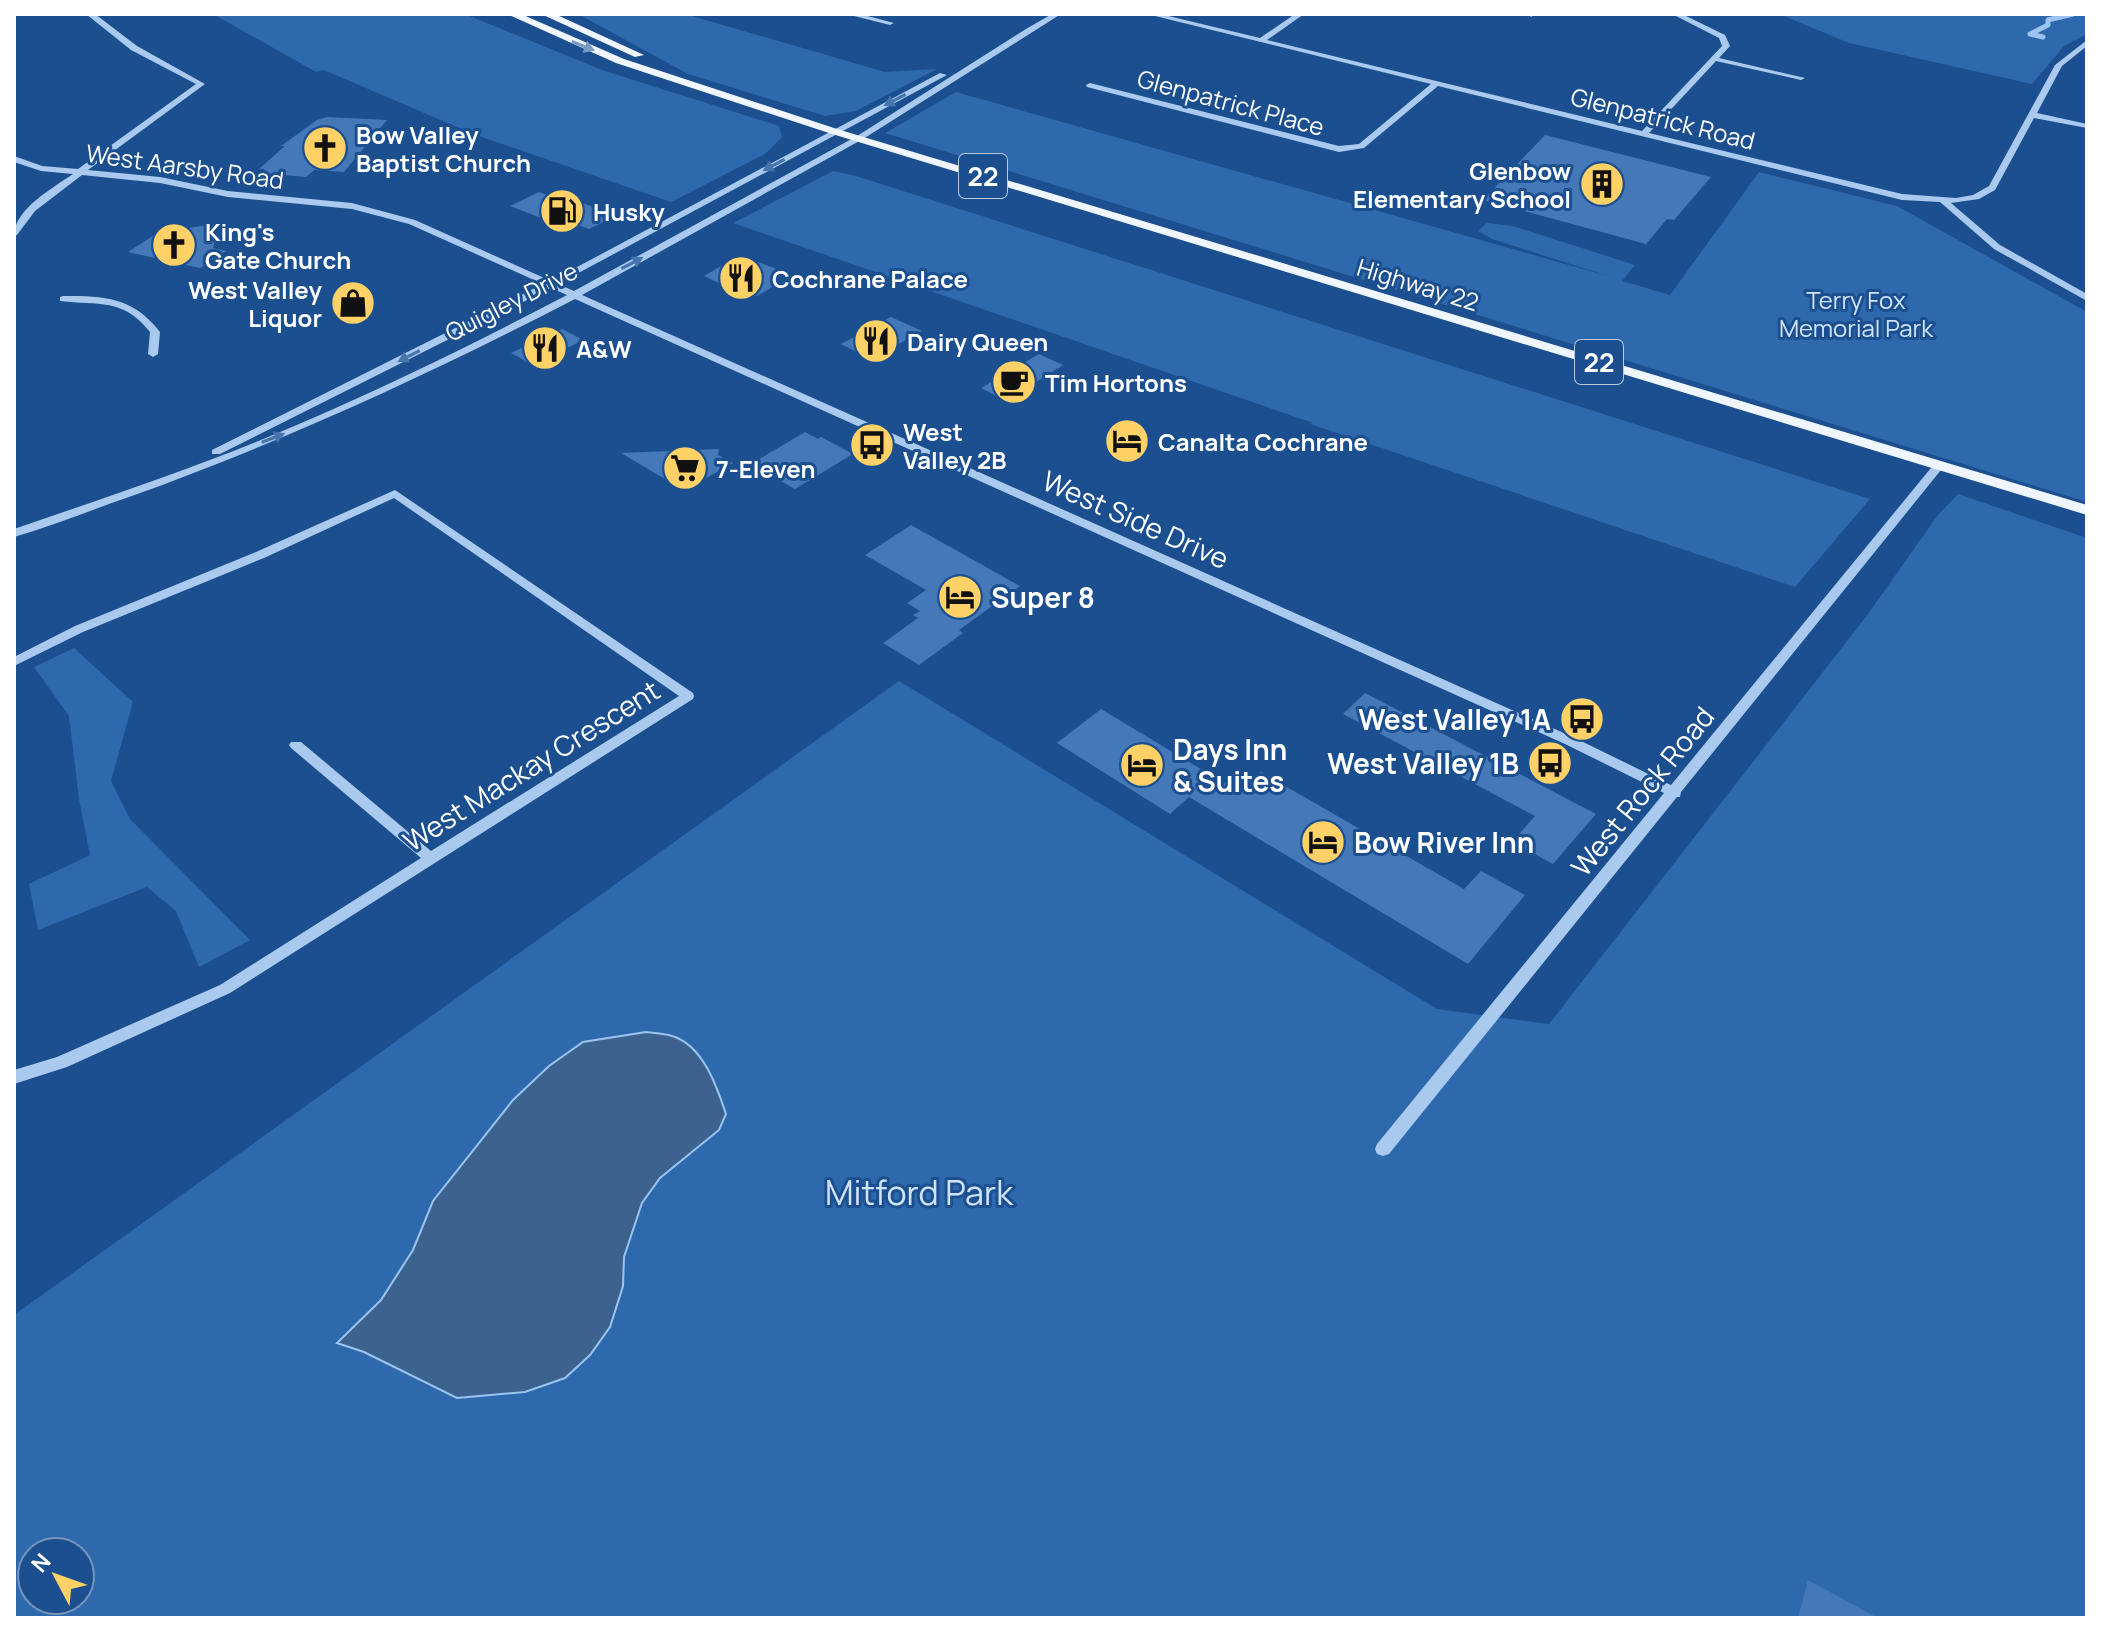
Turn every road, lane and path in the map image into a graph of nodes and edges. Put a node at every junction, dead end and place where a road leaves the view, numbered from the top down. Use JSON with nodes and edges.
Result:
{"nodes":[{"id":1,"x":90,"y":14,"type":"edge"},
{"id":2,"x":512,"y":14,"type":"edge"},
{"id":3,"x":546,"y":14,"type":"edge"},
{"id":4,"x":850,"y":14,"type":"edge"},
{"id":5,"x":1057,"y":14,"type":"edge"},
{"id":6,"x":1151,"y":14,"type":"edge"},
{"id":7,"x":1300,"y":14,"type":"edge"},
{"id":8,"x":1676,"y":14,"type":"edge"},
{"id":9,"x":890,"y":23,"type":"dead end"},
{"id":10,"x":1261,"y":41,"type":"junction"},
{"id":11,"x":2087,"y":42,"type":"edge"},
{"id":12,"x":989,"y":53,"type":"junction"},
{"id":13,"x":1715,"y":59,"type":"junction"},
{"id":14,"x":1801,"y":78,"type":"dead end"},
{"id":15,"x":1436,"y":84,"type":"junction"},
{"id":16,"x":1090,"y":85,"type":"dead end"},
{"id":17,"x":737,"y":100,"type":"junction"},
{"id":18,"x":2033,"y":115,"type":"junction"},
{"id":19,"x":2087,"y":126,"type":"edge"},
{"id":20,"x":833,"y":131,"type":"junction"},
{"id":21,"x":1644,"y":134,"type":"junction"},
{"id":22,"x":857,"y":138,"type":"junction"},
{"id":23,"x":14,"y":159,"type":"edge"},
{"id":24,"x":82,"y":171,"type":"junction"},
{"id":25,"x":1944,"y":202,"type":"junction"},
{"id":26,"x":14,"y":233,"type":"edge"},
{"id":27,"x":553,"y":283,"type":"junction"},
{"id":28,"x":575,"y":293,"type":"junction"},
{"id":29,"x":2087,"y":298,"type":"edge"},
{"id":30,"x":63,"y":299,"type":"dead end"},
{"id":31,"x":153,"y":354,"type":"dead end"},
{"id":32,"x":1939,"y":465,"type":"junction"},
{"id":33,"x":173,"y":475,"type":"junction"},
{"id":34,"x":2087,"y":510,"type":"edge"},
{"id":35,"x":14,"y":533,"type":"edge"},
{"id":36,"x":14,"y":662,"type":"edge"},
{"id":37,"x":296,"y":745,"type":"dead end"},
{"id":38,"x":1675,"y":793,"type":"junction"},
{"id":39,"x":431,"y":859,"type":"junction"},
{"id":40,"x":14,"y":1077,"type":"edge"},
{"id":41,"x":1383,"y":1149,"type":"dead end"}],
"edges":[{"from":1,"to":24,"type":"street"},
{"from":2,"to":17,"type":"main road","name":"Highway 22","number":"22","one_way":true},
{"from":3,"to":17,"type":"main road","name":"Highway 22","number":"22"},
{"from":4,"to":9,"type":"street"},
{"from":5,"to":12,"type":"street"},
{"from":6,"to":10,"type":"street","name":"Glenpatrick Road"},
{"from":7,"to":10,"type":"street"},
{"from":8,"to":13,"type":"street"},
{"from":10,"to":15,"type":"street","name":"Glenpatrick Road"},
{"from":11,"to":18,"type":"street","name":"Glenpatrick Road"},
{"from":12,"to":20,"type":"street","name":"Quigley Drive","one_way":true},
{"from":12,"to":22,"type":"street","name":"Quigley Drive"},
{"from":13,"to":14,"type":"street"},
{"from":13,"to":21,"type":"street"},
{"from":15,"to":16,"type":"street","name":"Glenpatrick Place"},
{"from":15,"to":21,"type":"street","name":"Glenpatrick Road"},
{"from":17,"to":20,"type":"main road","name":"Highway 22","number":"22"},
{"from":18,"to":19,"type":"street"},
{"from":18,"to":25,"type":"street","name":"Glenpatrick Road"},
{"from":20,"to":22,"type":"main road","name":"Highway 22","number":"22"},
{"from":20,"to":27,"type":"street","name":"Quigley Drive","one_way":true},
{"from":21,"to":25,"type":"street","name":"Glenpatrick Road"},
{"from":28,"to":22,"type":"street","name":"Quigley Drive","one_way":true},
{"from":22,"to":32,"type":"main road","name":"Highway 22","number":"22"},
{"from":23,"to":24,"type":"street","name":"West Aarsby Road"},
{"from":24,"to":26,"type":"street"},
{"from":24,"to":27,"type":"street","name":"West Aarsby Road"},
{"from":25,"to":29,"type":"street"},
{"from":27,"to":28,"type":"street","name":"West Aarsby Road"},
{"from":27,"to":33,"type":"street","name":"Quigley Drive","one_way":true},
{"from":33,"to":28,"type":"street","name":"Quigley Drive","one_way":true},
{"from":28,"to":38,"type":"street","name":"West Side Drive"},
{"from":30,"to":31,"type":"street"},
{"from":32,"to":34,"type":"main road","name":"Highway 22","number":"22"},
{"from":32,"to":38,"type":"street","name":"West Rock Road"},
{"from":33,"to":35,"type":"street","name":"Quigley Drive"},
{"from":36,"to":39,"type":"street","name":"West Mackay Crescent"},
{"from":37,"to":39,"type":"street"},
{"from":38,"to":41,"type":"street","name":"West Rock Road"},
{"from":39,"to":40,"type":"street","name":"West Mackay Crescent"}]}
